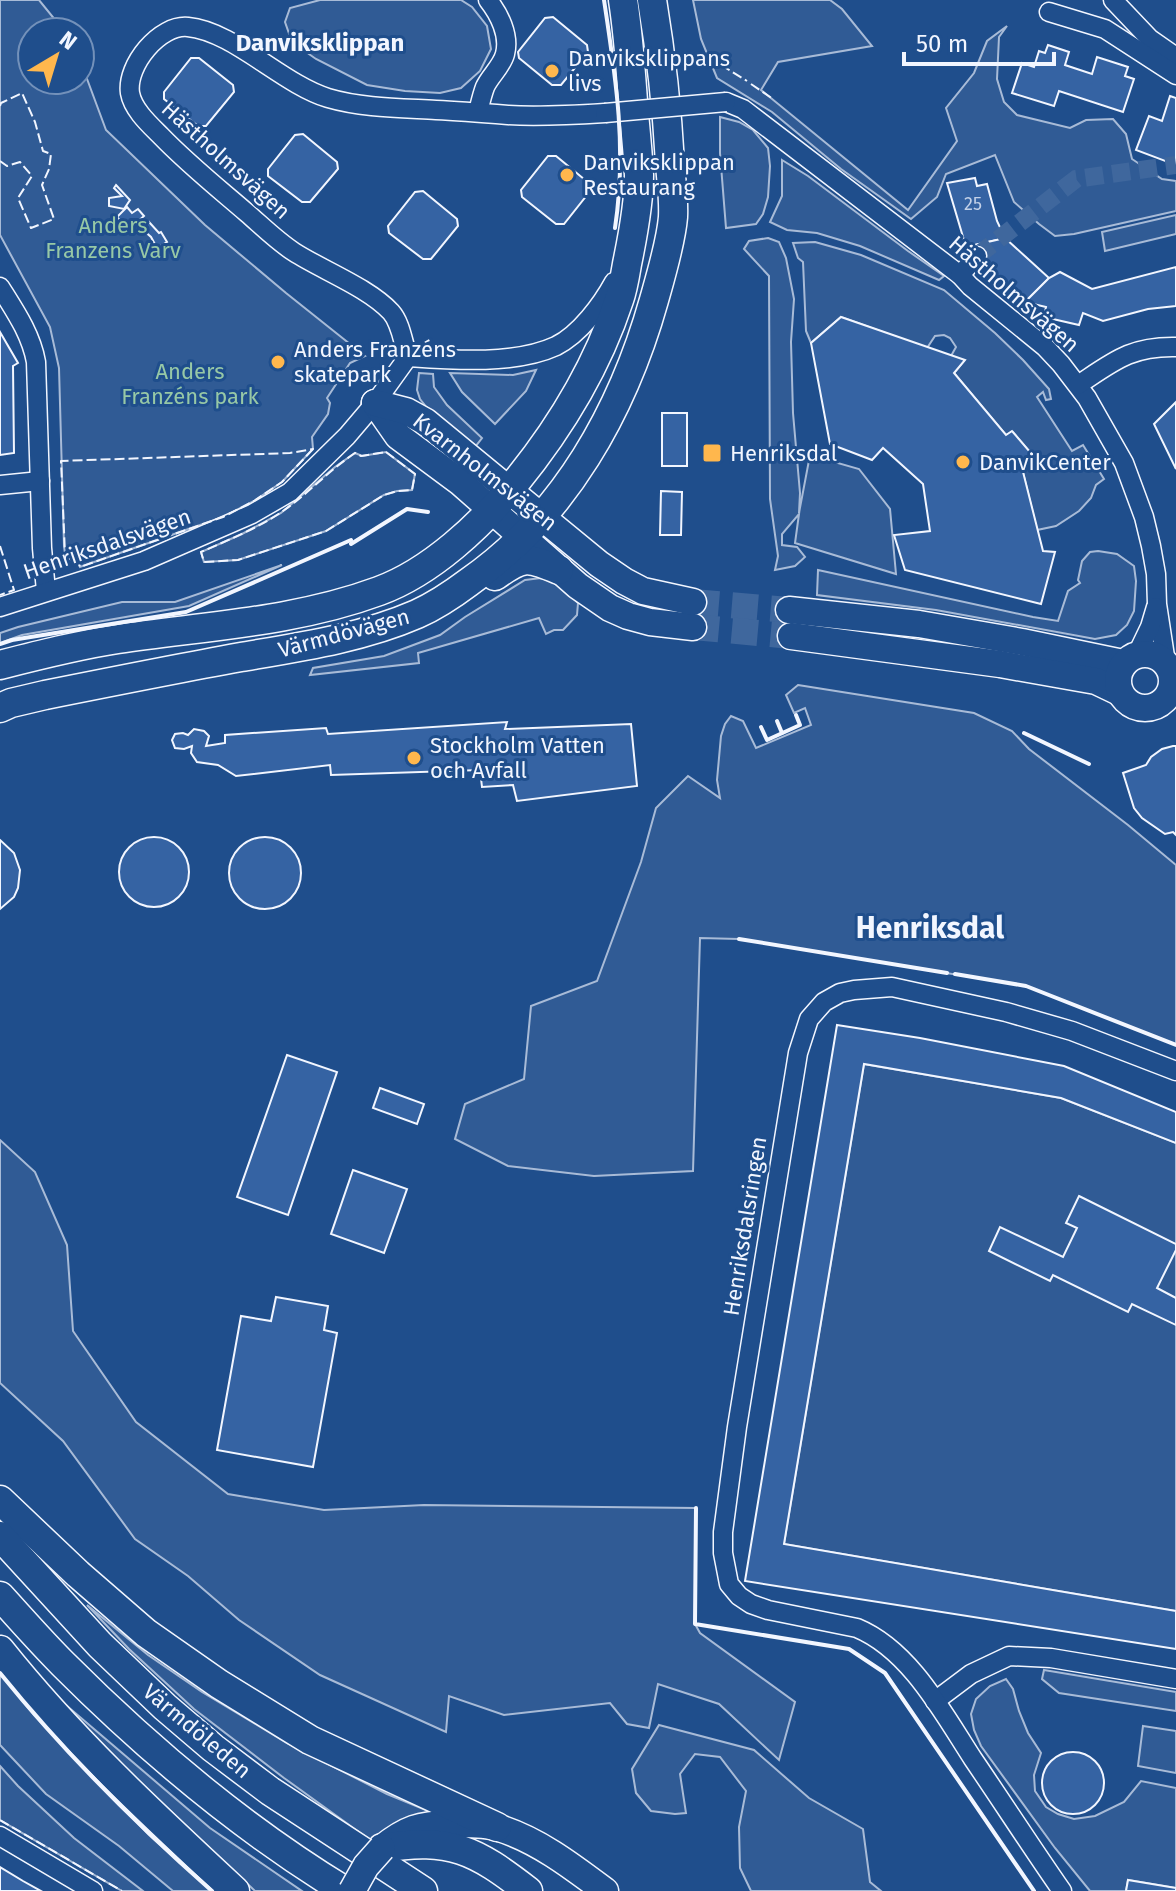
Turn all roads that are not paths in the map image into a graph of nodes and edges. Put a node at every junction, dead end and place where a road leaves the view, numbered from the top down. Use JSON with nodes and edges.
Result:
{"nodes":[{"id":1,"x":488,"y":0,"type":"edge"},
{"id":2,"x":623,"y":0,"type":"edge"},
{"id":3,"x":652,"y":0,"type":"edge"},
{"id":4,"x":1113,"y":0,"type":"edge"},
{"id":5,"x":1049,"y":12,"type":"dead end"},
{"id":6,"x":1176,"y":57,"type":"edge"},
{"id":7,"x":1176,"y":75,"type":"edge"},
{"id":8,"x":478,"y":112,"type":"junction"},
{"id":9,"x":629,"y":253,"type":"junction"},
{"id":10,"x":977,"y":256,"type":"tunnel mouth"},
{"id":11,"x":960,"y":275,"type":"junction"},
{"id":12,"x":0,"y":287,"type":"edge"},
{"id":13,"x":1176,"y":347,"type":"edge"},
{"id":14,"x":408,"y":357,"type":"junction"},
{"id":15,"x":1078,"y":385,"type":"junction"},
{"id":16,"x":375,"y":403,"type":"junction"},
{"id":17,"x":40,"y":481,"type":"junction"},
{"id":18,"x":0,"y":485,"type":"edge"},
{"id":19,"x":500,"y":500,"type":"junction"},
{"id":20,"x":543,"y":516,"type":"junction"},
{"id":21,"x":522,"y":537,"type":"junction"},
{"id":22,"x":559,"y":570,"type":"junction"},
{"id":23,"x":46,"y":591,"type":"junction"},
{"id":24,"x":1157,"y":604,"type":"junction"},
{"id":25,"x":0,"y":607,"type":"edge"},
{"id":26,"x":302,"y":646,"type":"junction"},
{"id":27,"x":1130,"y":658,"type":"junction"},
{"id":28,"x":0,"y":665,"type":"edge"},
{"id":29,"x":1171,"y":672,"type":"edge"},
{"id":30,"x":1119,"y":692,"type":"junction"},
{"id":31,"x":0,"y":708,"type":"edge"},
{"id":32,"x":1165,"y":711,"type":"edge"},
{"id":33,"x":1176,"y":1071,"type":"edge"},
{"id":34,"x":0,"y":1500,"type":"edge"},
{"id":35,"x":0,"y":1536,"type":"edge"},
{"id":36,"x":0,"y":1596,"type":"edge"},
{"id":37,"x":0,"y":1650,"type":"edge"},
{"id":38,"x":1176,"y":1679,"type":"edge"},
{"id":39,"x":935,"y":1701,"type":"junction"},
{"id":40,"x":497,"y":1827,"type":"junction"},
{"id":41,"x":0,"y":1836,"type":"edge"},
{"id":42,"x":382,"y":1848,"type":"junction"},
{"id":43,"x":93,"y":1891,"type":"edge"},
{"id":44,"x":235,"y":1891,"type":"edge"},
{"id":45,"x":345,"y":1891,"type":"edge"},
{"id":46,"x":352,"y":1891,"type":"edge"},
{"id":47,"x":423,"y":1891,"type":"edge"},
{"id":48,"x":528,"y":1891,"type":"edge"},
{"id":49,"x":605,"y":1891,"type":"edge"},
{"id":50,"x":1062,"y":1891,"type":"edge"}],
"edges":[{"from":1,"to":8,"type":"street"},
{"from":2,"to":9,"type":"main road","name":"Värmdövägen"},
{"from":3,"to":20,"type":"main road","name":"Värmdövägen"},
{"from":4,"to":6,"type":"street"},
{"from":5,"to":7,"type":"street"},
{"from":8,"to":11,"type":"street","name":"Hästholmsvägen","bridge":true},
{"from":8,"to":14,"type":"street","name":"Hästholmsvägen"},
{"from":9,"to":14,"type":"street"},
{"from":9,"to":19,"type":"main road","name":"Värmdövägen"},
{"from":10,"to":11,"type":"street"},
{"from":11,"to":15,"type":"street","name":"Hästholmsvägen"},
{"from":12,"to":17,"type":"street"},
{"from":13,"to":15,"type":"street"},
{"from":14,"to":16,"type":"street"},
{"from":15,"to":24,"type":"street","name":"Hästholmsvägen"},
{"from":16,"to":19,"type":"street","name":"Kvarnholmsvägen"},
{"from":16,"to":19,"type":"street","name":"Kvarnholmsvägen"},
{"from":16,"to":23,"type":"street","name":"Henriksdalsvägen"},
{"from":17,"to":18,"type":"street"},
{"from":17,"to":23,"type":"street"},
{"from":19,"to":20,"type":"street","name":"Kvarnholmsvägen"},
{"from":19,"to":21,"type":"street","name":"Kvarnholmsvägen"},
{"from":19,"to":28,"type":"main road","name":"Värmdövägen"},
{"from":20,"to":21,"type":"main road","name":"Värmdövägen"},
{"from":20,"to":22,"type":"street","name":"Kvarnholmsvägen"},
{"from":21,"to":22,"type":"street","name":"Kvarnholmsvägen"},
{"from":21,"to":26,"type":"main road","name":"Värmdövägen"},
{"from":22,"to":26,"type":"main road"},
{"from":23,"to":25,"type":"street","name":"Henriksdalsvägen"},
{"from":24,"to":27,"type":"street","name":"Hästholmsvägen"},
{"from":24,"to":29,"type":"street","name":"Hästholmsvägen"},
{"from":26,"to":31,"type":"main road","name":"Värmdövägen"},
{"from":27,"to":29,"type":"street"},
{"from":27,"to":30,"type":"street"},
{"from":27,"to":30,"type":"street"},
{"from":29,"to":32,"type":"street"},
{"from":30,"to":32,"type":"street"},
{"from":33,"to":39,"type":"street","name":"Henriksdalsringen"},
{"from":34,"to":40,"type":"main road"},
{"from":35,"to":47,"type":"main road","name":"Värmdöleden"},
{"from":36,"to":45,"type":"main road","name":"Värmdöleden"},
{"from":37,"to":44,"type":"main road"},
{"from":38,"to":39,"type":"street"},
{"from":39,"to":50,"type":"street","name":"Henriksdalsringen"},
{"from":40,"to":42,"type":"street"},
{"from":40,"to":49,"type":"street"},
{"from":41,"to":43,"type":"street"},
{"from":42,"to":46,"type":"street","bridge":true},
{"from":42,"to":48,"type":"main road"}]}
